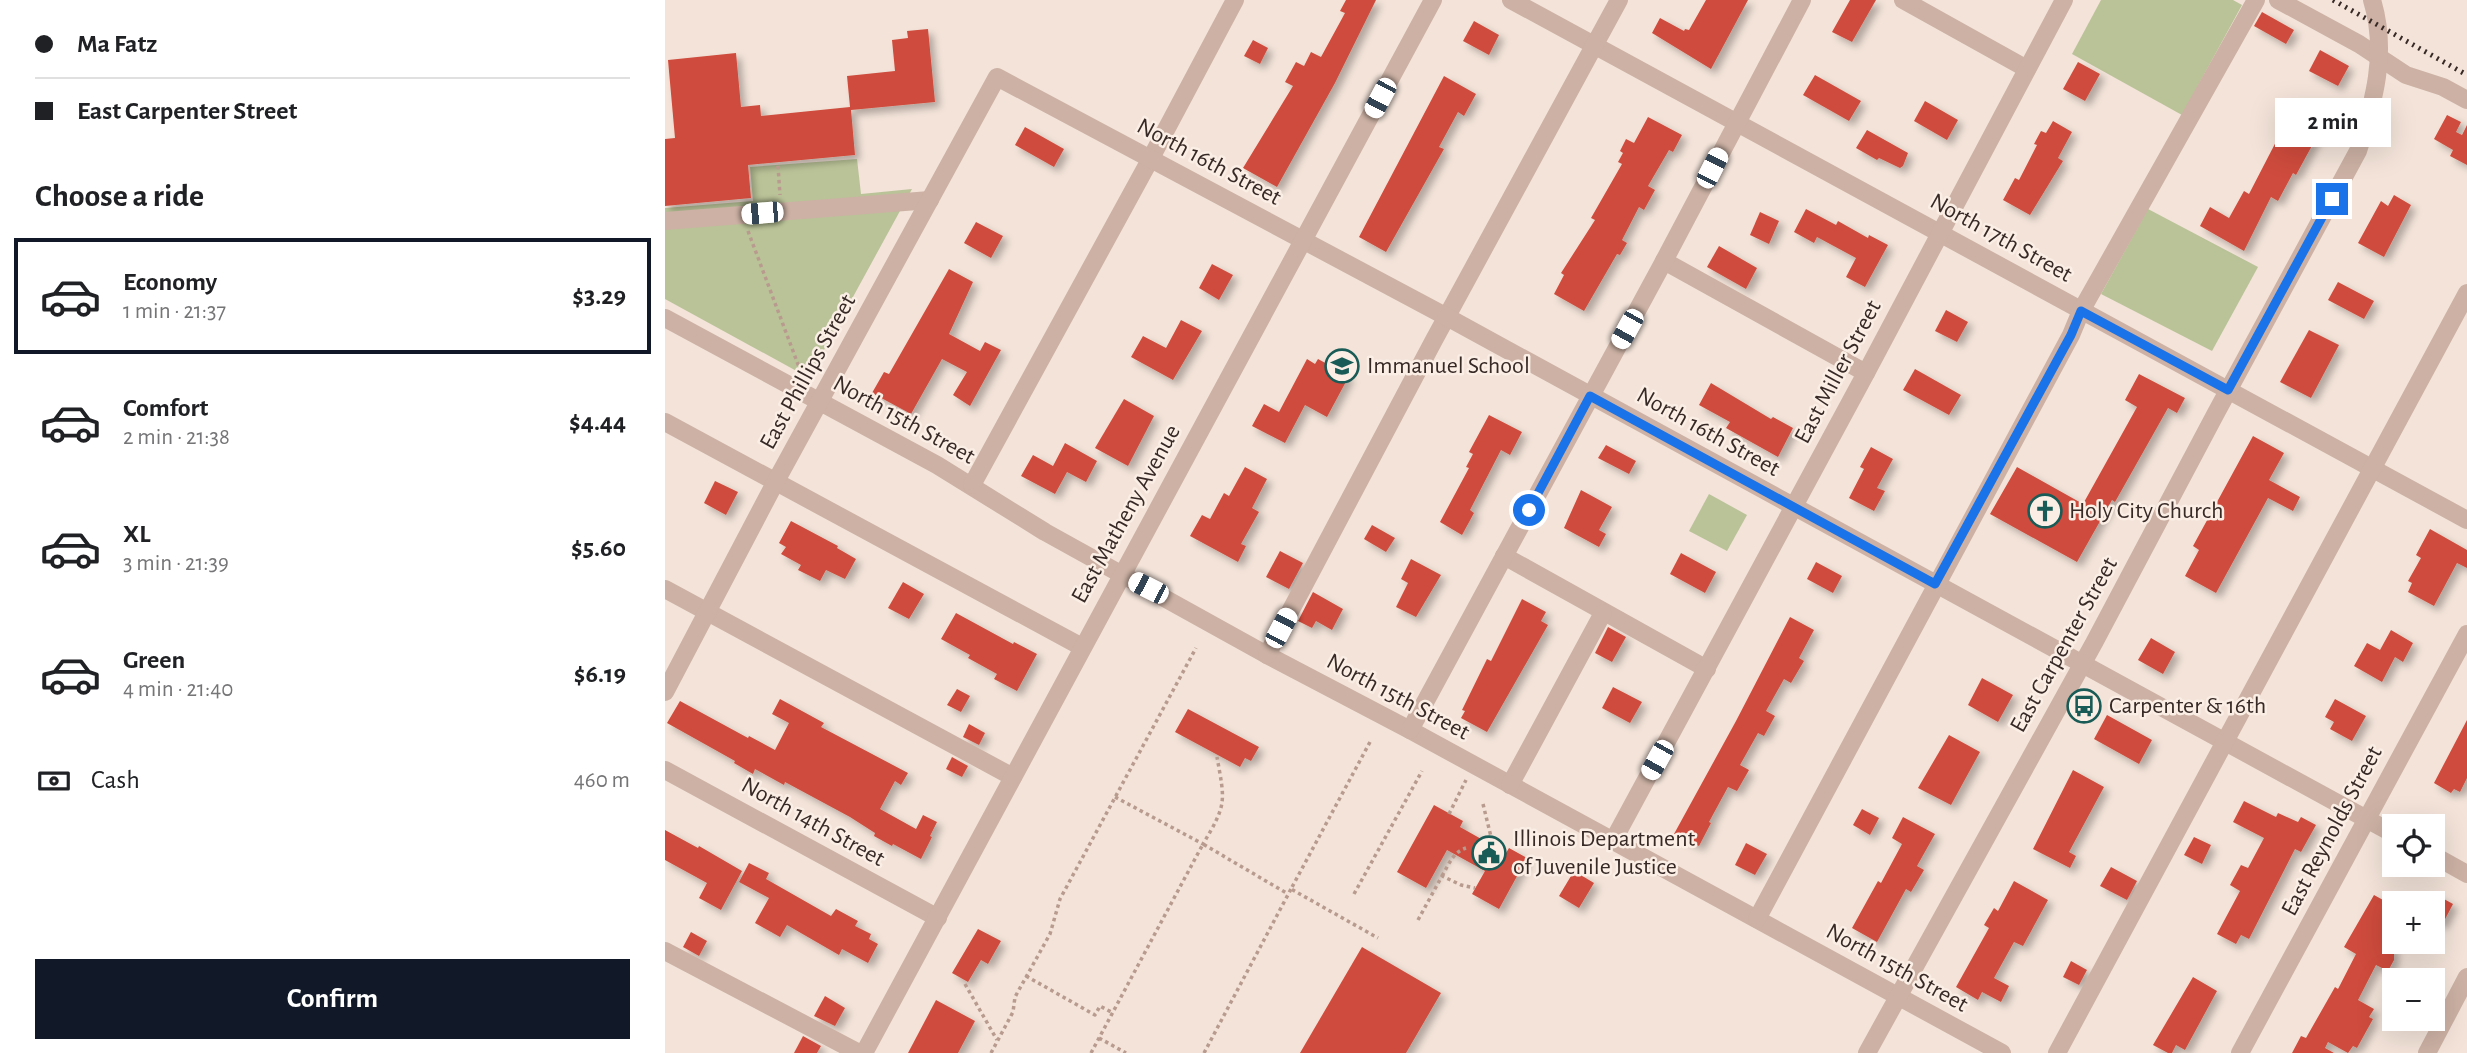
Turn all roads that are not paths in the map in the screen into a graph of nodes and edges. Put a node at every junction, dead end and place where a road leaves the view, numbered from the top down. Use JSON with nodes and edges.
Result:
{"nodes":[{"id":1,"x":1235,"y":0,"type":"edge"},
{"id":2,"x":1433,"y":0,"type":"edge"},
{"id":3,"x":1511,"y":0,"type":"edge"},
{"id":4,"x":1619,"y":0,"type":"edge"},
{"id":5,"x":1802,"y":0,"type":"edge"},
{"id":6,"x":1903,"y":0,"type":"edge"},
{"id":7,"x":2064,"y":0,"type":"edge"},
{"id":8,"x":2256,"y":0,"type":"edge"},
{"id":9,"x":2278,"y":0,"type":"edge"},
{"id":10,"x":2372,"y":0,"type":"edge"},
{"id":11,"x":1594,"y":46,"type":"junction"},
{"id":12,"x":2379,"y":60,"type":"junction"},
{"id":13,"x":2027,"y":68,"type":"junction"},
{"id":14,"x":997,"y":76,"type":"joint"},
{"id":15,"x":2467,"y":100,"type":"edge"},
{"id":16,"x":1736,"y":122,"type":"junction"},
{"id":17,"x":1151,"y":158,"type":"junction"},
{"id":18,"x":930,"y":200,"type":"junction"},
{"id":19,"x":665,"y":221,"type":"edge"},
{"id":20,"x":1941,"y":233,"type":"junction"},
{"id":21,"x":1303,"y":240,"type":"junction"},
{"id":22,"x":1664,"y":261,"type":"junction"},
{"id":23,"x":2467,"y":293,"type":"edge"},
{"id":24,"x":2081,"y":311,"type":"junction"},
{"id":25,"x":1447,"y":317,"type":"junction"},
{"id":26,"x":665,"y":318,"type":"edge"},
{"id":27,"x":1866,"y":373,"type":"junction"},
{"id":28,"x":2228,"y":390,"type":"junction"},
{"id":29,"x":1590,"y":396,"type":"junction"},
{"id":30,"x":820,"y":401,"type":"junction"},
{"id":31,"x":665,"y":422,"type":"edge"},
{"id":32,"x":2372,"y":469,"type":"junction"},
{"id":33,"x":776,"y":481,"type":"junction"},
{"id":34,"x":972,"y":485,"type":"junction"},
{"id":35,"x":1792,"y":507,"type":"junction"},
{"id":36,"x":2467,"y":520,"type":"edge"},
{"id":37,"x":1504,"y":556,"type":"junction"},
{"id":38,"x":1122,"y":575,"type":"junction"},
{"id":39,"x":1935,"y":584,"type":"junction"},
{"id":40,"x":665,"y":589,"type":"edge"},
{"id":41,"x":707,"y":612,"type":"junction"},
{"id":42,"x":1603,"y":613,"type":"junction"},
{"id":43,"x":2467,"y":634,"type":"edge"},
{"id":44,"x":1082,"y":647,"type":"junction"},
{"id":45,"x":1267,"y":655,"type":"junction"},
{"id":46,"x":2082,"y":664,"type":"junction"},
{"id":47,"x":1707,"y":669,"type":"junction"},
{"id":48,"x":665,"y":692,"type":"edge"},
{"id":49,"x":1410,"y":730,"type":"junction"},
{"id":50,"x":2224,"y":742,"type":"junction"},
{"id":51,"x":665,"y":770,"type":"edge"},
{"id":52,"x":1013,"y":777,"type":"junction"},
{"id":53,"x":1510,"y":785,"type":"junction"},
{"id":54,"x":2366,"y":819,"type":"junction"},
{"id":55,"x":2382,"y":828,"type":"edge"},
{"id":56,"x":1613,"y":841,"type":"junction"},
{"id":57,"x":2445,"y":862,"type":"edge"},
{"id":58,"x":2467,"y":874,"type":"edge"},
{"id":59,"x":938,"y":918,"type":"junction"},
{"id":60,"x":1756,"y":919,"type":"junction"},
{"id":61,"x":665,"y":951,"type":"edge"},
{"id":62,"x":2467,"y":977,"type":"edge"},
{"id":63,"x":1899,"y":998,"type":"junction"},
{"id":64,"x":862,"y":1053,"type":"edge"},
{"id":65,"x":1867,"y":1053,"type":"edge"},
{"id":66,"x":2001,"y":1053,"type":"edge"},
{"id":67,"x":2057,"y":1053,"type":"edge"},
{"id":68,"x":2241,"y":1053,"type":"edge"},
{"id":69,"x":2427,"y":1053,"type":"edge"}],
"edges":[{"from":1,"to":17,"type":"street"},
{"from":2,"to":21,"type":"street","name":"East Matheny Avenue"},
{"from":3,"to":11,"type":"street","name":"North 17th Street"},
{"from":4,"to":11,"type":"street"},
{"from":5,"to":16,"type":"street"},
{"from":6,"to":13,"type":"street"},
{"from":7,"to":13,"type":"street","name":"East Miller Street"},
{"from":8,"to":24,"type":"street"},
{"from":9,"to":12,"type":"street"},
{"from":10,"to":12,"type":"street","name":"East Carpenter Street"},
{"from":11,"to":16,"type":"street","name":"North 17th Street"},
{"from":11,"to":25,"type":"street"},
{"from":12,"to":15,"type":"street"},
{"from":12,"to":28,"type":"street","name":"East Carpenter Street"},
{"from":13,"to":20,"type":"street","name":"East Miller Street"},
{"from":14,"to":17,"type":"street","name":"North 16th Street"},
{"from":14,"to":18,"type":"street","name":"East Phillips Street"},
{"from":16,"to":20,"type":"street","name":"North 17th Street"},
{"from":16,"to":22,"type":"street"},
{"from":17,"to":21,"type":"street","name":"North 16th Street"},
{"from":17,"to":34,"type":"street"},
{"from":18,"to":19,"type":"street"},
{"from":18,"to":30,"type":"street","name":"East Phillips Street"},
{"from":20,"to":24,"type":"street","name":"North 17th Street"},
{"from":20,"to":27,"type":"street","name":"East Miller Street"},
{"from":21,"to":25,"type":"street","name":"North 16th Street"},
{"from":21,"to":38,"type":"street","name":"East Matheny Avenue"},
{"from":22,"to":27,"type":"street"},
{"from":22,"to":29,"type":"street"},
{"from":23,"to":32,"type":"street"},
{"from":24,"to":28,"type":"street","name":"North 17th Street"},
{"from":24,"to":39,"type":"street"},
{"from":25,"to":29,"type":"street","name":"North 16th Street"},
{"from":25,"to":45,"type":"street"},
{"from":26,"to":30,"type":"street","name":"North 15th Street"},
{"from":27,"to":35,"type":"street","name":"East Miller Street"},
{"from":28,"to":32,"type":"street","name":"North 17th Street"},
{"from":28,"to":46,"type":"street","name":"East Carpenter Street"},
{"from":29,"to":35,"type":"street","name":"North 16th Street"},
{"from":29,"to":37,"type":"street"},
{"from":30,"to":33,"type":"street","name":"East Phillips Street"},
{"from":30,"to":34,"type":"street","name":"North 15th Street"},
{"from":31,"to":33,"type":"street"},
{"from":32,"to":36,"type":"street","name":"North 17th Street"},
{"from":32,"to":50,"type":"street"},
{"from":33,"to":41,"type":"street","name":"East Phillips Street"},
{"from":33,"to":44,"type":"street"},
{"from":34,"to":38,"type":"street","name":"North 15th Street"},
{"from":35,"to":39,"type":"street","name":"North 16th Street"},
{"from":35,"to":47,"type":"street","name":"East Miller Street"},
{"from":37,"to":42,"type":"street"},
{"from":37,"to":49,"type":"street"},
{"from":38,"to":44,"type":"street","name":"East Matheny Avenue"},
{"from":38,"to":45,"type":"street","name":"North 15th Street"},
{"from":39,"to":46,"type":"street","name":"North 16th Street"},
{"from":39,"to":60,"type":"street"},
{"from":40,"to":41,"type":"street"},
{"from":41,"to":48,"type":"street","name":"East Phillips Street"},
{"from":41,"to":52,"type":"street"},
{"from":42,"to":47,"type":"street"},
{"from":42,"to":53,"type":"street"},
{"from":43,"to":54,"type":"street","name":"East Reynolds Street"},
{"from":44,"to":52,"type":"street","name":"East Matheny Avenue"},
{"from":45,"to":49,"type":"street","name":"North 15th Street"},
{"from":46,"to":50,"type":"street","name":"North 16th Street"},
{"from":46,"to":63,"type":"street","name":"East Carpenter Street"},
{"from":47,"to":56,"type":"street","name":"East Miller Street"},
{"from":49,"to":53,"type":"street","name":"North 15th Street"},
{"from":50,"to":54,"type":"street","name":"North 16th Street"},
{"from":50,"to":67,"type":"street"},
{"from":51,"to":59,"type":"street","name":"North 14th Street"},
{"from":52,"to":59,"type":"street","name":"East Matheny Avenue"},
{"from":53,"to":56,"type":"street","name":"North 15th Street"},
{"from":54,"to":55,"type":"street","name":"North 16th Street"},
{"from":54,"to":68,"type":"street","name":"East Reynolds Street"},
{"from":56,"to":60,"type":"street","name":"North 15th Street"},
{"from":57,"to":58,"type":"street"},
{"from":59,"to":64,"type":"street","name":"East Matheny Avenue"},
{"from":60,"to":63,"type":"street","name":"North 15th Street"},
{"from":61,"to":64,"type":"street"},
{"from":62,"to":69,"type":"street"},
{"from":63,"to":65,"type":"street","name":"East Carpenter Street"},
{"from":63,"to":66,"type":"street","name":"North 15th Street"}]}
